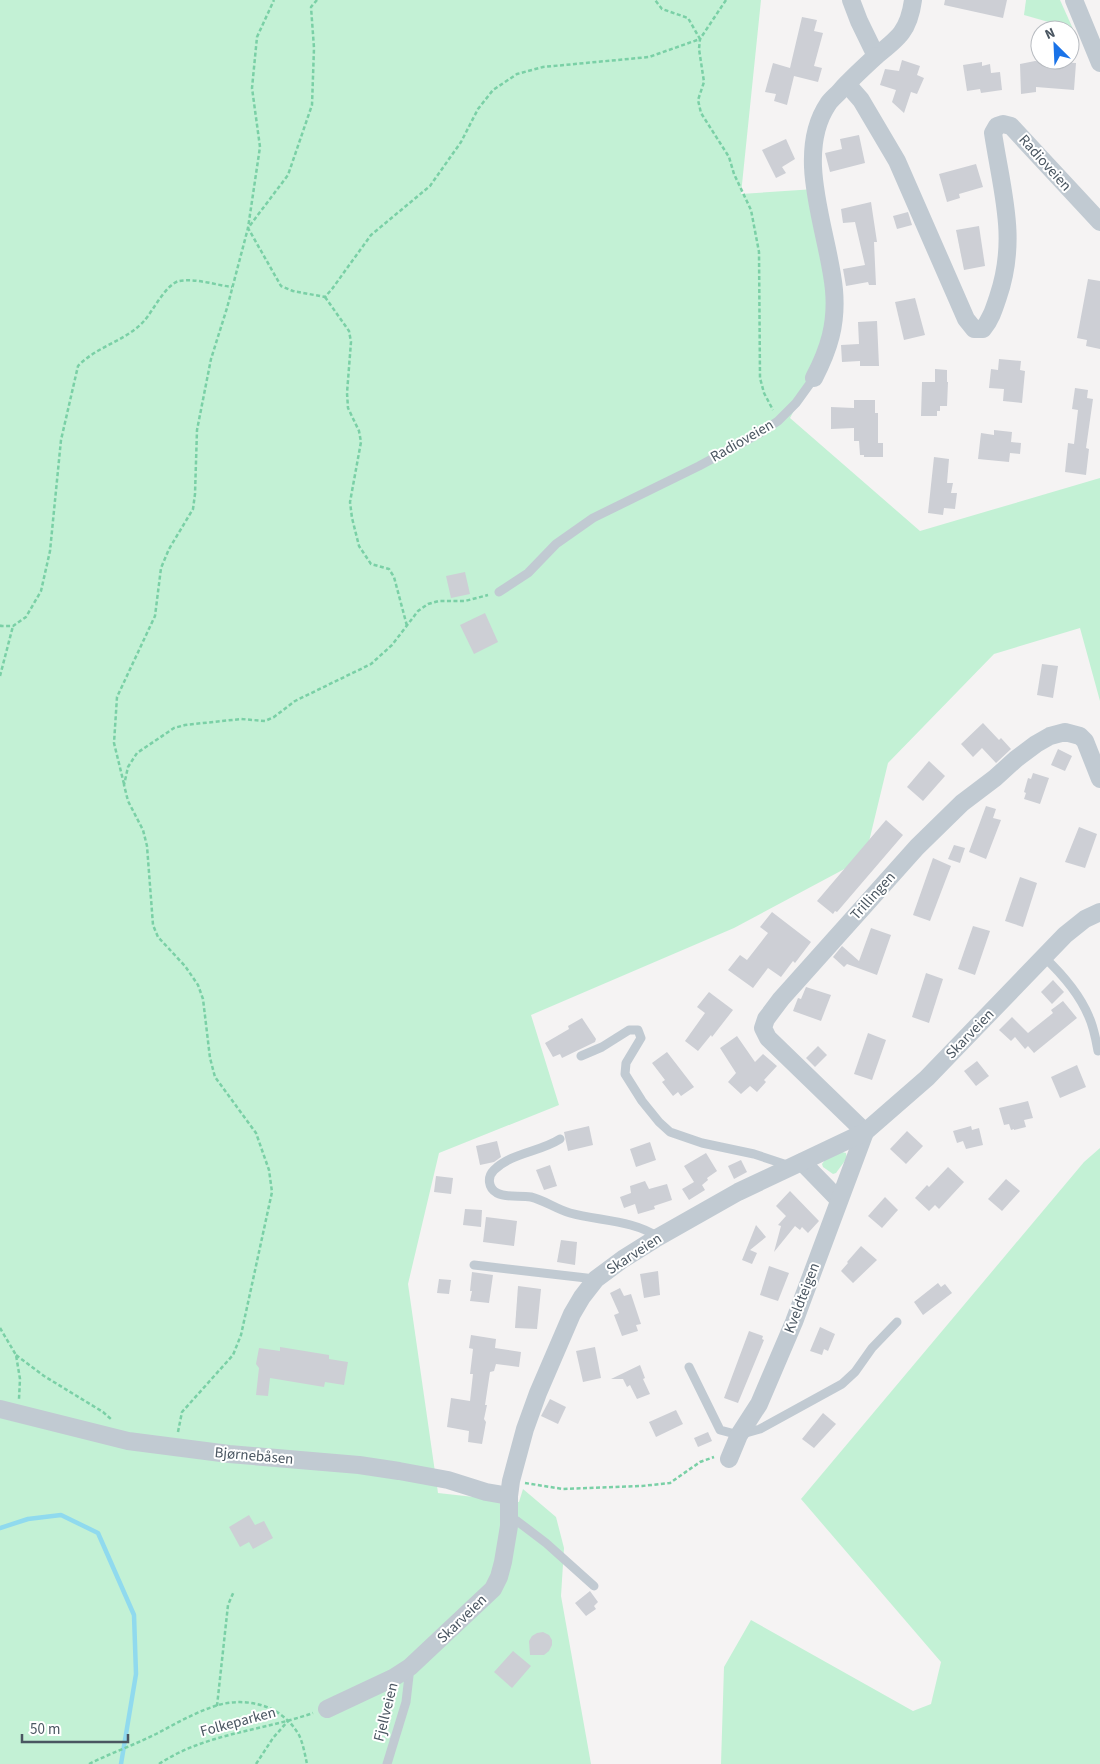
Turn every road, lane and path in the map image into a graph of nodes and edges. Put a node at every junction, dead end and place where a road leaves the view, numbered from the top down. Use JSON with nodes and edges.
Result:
{"nodes":[{"id":1,"x":274,"y":0,"type":"edge"},
{"id":2,"x":317,"y":0,"type":"edge"},
{"id":3,"x":655,"y":0,"type":"edge"},
{"id":4,"x":726,"y":0,"type":"edge"},
{"id":5,"x":851,"y":0,"type":"edge"},
{"id":6,"x":913,"y":0,"type":"edge"},
{"id":7,"x":1074,"y":0,"type":"edge"},
{"id":8,"x":700,"y":39,"type":"junction"},
{"id":9,"x":876,"y":56,"type":"junction"},
{"id":10,"x":1100,"y":63,"type":"edge"},
{"id":11,"x":847,"y":84,"type":"junction"},
{"id":12,"x":1100,"y":222,"type":"edge"},
{"id":13,"x":248,"y":228,"type":"junction"},
{"id":14,"x":232,"y":287,"type":"junction"},
{"id":15,"x":325,"y":296,"type":"junction"},
{"id":16,"x":814,"y":378,"type":"joint"},
{"id":17,"x":778,"y":420,"type":"junction"},
{"id":18,"x":499,"y":592,"type":"joint"},
{"id":19,"x":0,"y":624,"type":"edge"},
{"id":20,"x":13,"y":626,"type":"junction"},
{"id":21,"x":407,"y":626,"type":"junction"},
{"id":22,"x":0,"y":676,"type":"edge"},
{"id":23,"x":1100,"y":779,"type":"edge"},
{"id":24,"x":124,"y":785,"type":"junction"},
{"id":25,"x":1100,"y":912,"type":"edge"},
{"id":26,"x":1044,"y":957,"type":"junction"},
{"id":27,"x":1098,"y":1051,"type":"dead end"},
{"id":28,"x":581,"y":1056,"type":"dead end"},
{"id":29,"x":865,"y":1132,"type":"junction"},
{"id":30,"x":560,"y":1139,"type":"dead end"},
{"id":31,"x":797,"y":1164,"type":"junction"},
{"id":32,"x":838,"y":1200,"type":"junction"},
{"id":33,"x":658,"y":1237,"type":"junction"},
{"id":34,"x":474,"y":1265,"type":"dead end"},
{"id":35,"x":596,"y":1279,"type":"junction"},
{"id":36,"x":897,"y":1322,"type":"dead end"},
{"id":37,"x":0,"y":1328,"type":"edge"},
{"id":38,"x":16,"y":1355,"type":"junction"},
{"id":39,"x":689,"y":1367,"type":"dead end"},
{"id":40,"x":8,"y":1411,"type":"edge"},
{"id":41,"x":114,"y":1422,"type":"dead end"},
{"id":42,"x":740,"y":1435,"type":"junction"},
{"id":43,"x":174,"y":1448,"type":"junction"},
{"id":44,"x":729,"y":1459,"type":"joint"},
{"id":45,"x":510,"y":1489,"type":"junction"},
{"id":46,"x":509,"y":1518,"type":"junction"},
{"id":47,"x":594,"y":1586,"type":"dead end"},
{"id":48,"x":234,"y":1591,"type":"dead end"},
{"id":49,"x":410,"y":1666,"type":"junction"},
{"id":50,"x":217,"y":1706,"type":"junction"},
{"id":51,"x":327,"y":1709,"type":"joint"},
{"id":52,"x":289,"y":1720,"type":"junction"},
{"id":53,"x":89,"y":1764,"type":"edge"},
{"id":54,"x":159,"y":1764,"type":"edge"},
{"id":55,"x":256,"y":1764,"type":"edge"},
{"id":56,"x":307,"y":1764,"type":"edge"},
{"id":57,"x":387,"y":1764,"type":"edge"}],
"edges":[{"from":1,"to":13,"type":"path"},
{"from":2,"to":13,"type":"path"},
{"from":3,"to":8,"type":"path"},
{"from":4,"to":8,"type":"path"},
{"from":5,"to":9,"type":"street"},
{"from":6,"to":9,"type":"street","name":"Radioveien"},
{"from":7,"to":10,"type":"street"},
{"from":8,"to":15,"type":"path"},
{"from":8,"to":17,"type":"path"},
{"from":9,"to":11,"type":"street","name":"Radioveien"},
{"from":11,"to":12,"type":"street","name":"Radioveien"},
{"from":11,"to":16,"type":"street","name":"Radioveien"},
{"from":13,"to":14,"type":"path"},
{"from":13,"to":15,"type":"path"},
{"from":14,"to":20,"type":"path"},
{"from":14,"to":24,"type":"path"},
{"from":15,"to":21,"type":"path"},
{"from":16,"to":17,"type":"lane","name":"Radioveien"},
{"from":17,"to":18,"type":"lane","name":"Radioveien"},
{"from":18,"to":21,"type":"path"},
{"from":19,"to":20,"type":"path"},
{"from":20,"to":22,"type":"path"},
{"from":21,"to":24,"type":"path"},
{"from":23,"to":29,"type":"street","name":"Trillingen"},
{"from":24,"to":43,"type":"path"},
{"from":25,"to":26,"type":"street","name":"Skarveien"},
{"from":26,"to":27,"type":"lane"},
{"from":26,"to":29,"type":"street","name":"Skarveien"},
{"from":28,"to":31,"type":"lane"},
{"from":29,"to":31,"type":"street","name":"Skarveien"},
{"from":29,"to":32,"type":"street","name":"Kveldteigen"},
{"from":30,"to":33,"type":"lane"},
{"from":31,"to":32,"type":"street"},
{"from":31,"to":33,"type":"street","name":"Skarveien"},
{"from":32,"to":42,"type":"street","name":"Kveldteigen"},
{"from":33,"to":35,"type":"street","name":"Skarveien"},
{"from":34,"to":35,"type":"lane"},
{"from":35,"to":45,"type":"street","name":"Skarveien"},
{"from":36,"to":42,"type":"lane"},
{"from":37,"to":38,"type":"path"},
{"from":38,"to":40,"type":"path"},
{"from":38,"to":41,"type":"path"},
{"from":39,"to":42,"type":"lane"},
{"from":40,"to":43,"type":"street","name":"Bjørnebåsen"},
{"from":42,"to":44,"type":"street","name":"Kveldteigen"},
{"from":43,"to":45,"type":"street","name":"Bjørnebåsen"},
{"from":44,"to":45,"type":"path"},
{"from":45,"to":46,"type":"street","name":"Skarveien"},
{"from":46,"to":47,"type":"lane"},
{"from":46,"to":49,"type":"street","name":"Skarveien"},
{"from":48,"to":50,"type":"path"},
{"from":49,"to":51,"type":"street","name":"Skarveien"},
{"from":49,"to":57,"type":"lane","name":"Fjellveien"},
{"from":50,"to":52,"type":"path"},
{"from":50,"to":53,"type":"path"},
{"from":51,"to":52,"type":"path","name":"Folkeparken"},
{"from":52,"to":54,"type":"path","name":"Folkeparken"},
{"from":52,"to":55,"type":"path"},
{"from":52,"to":56,"type":"path"}]}
